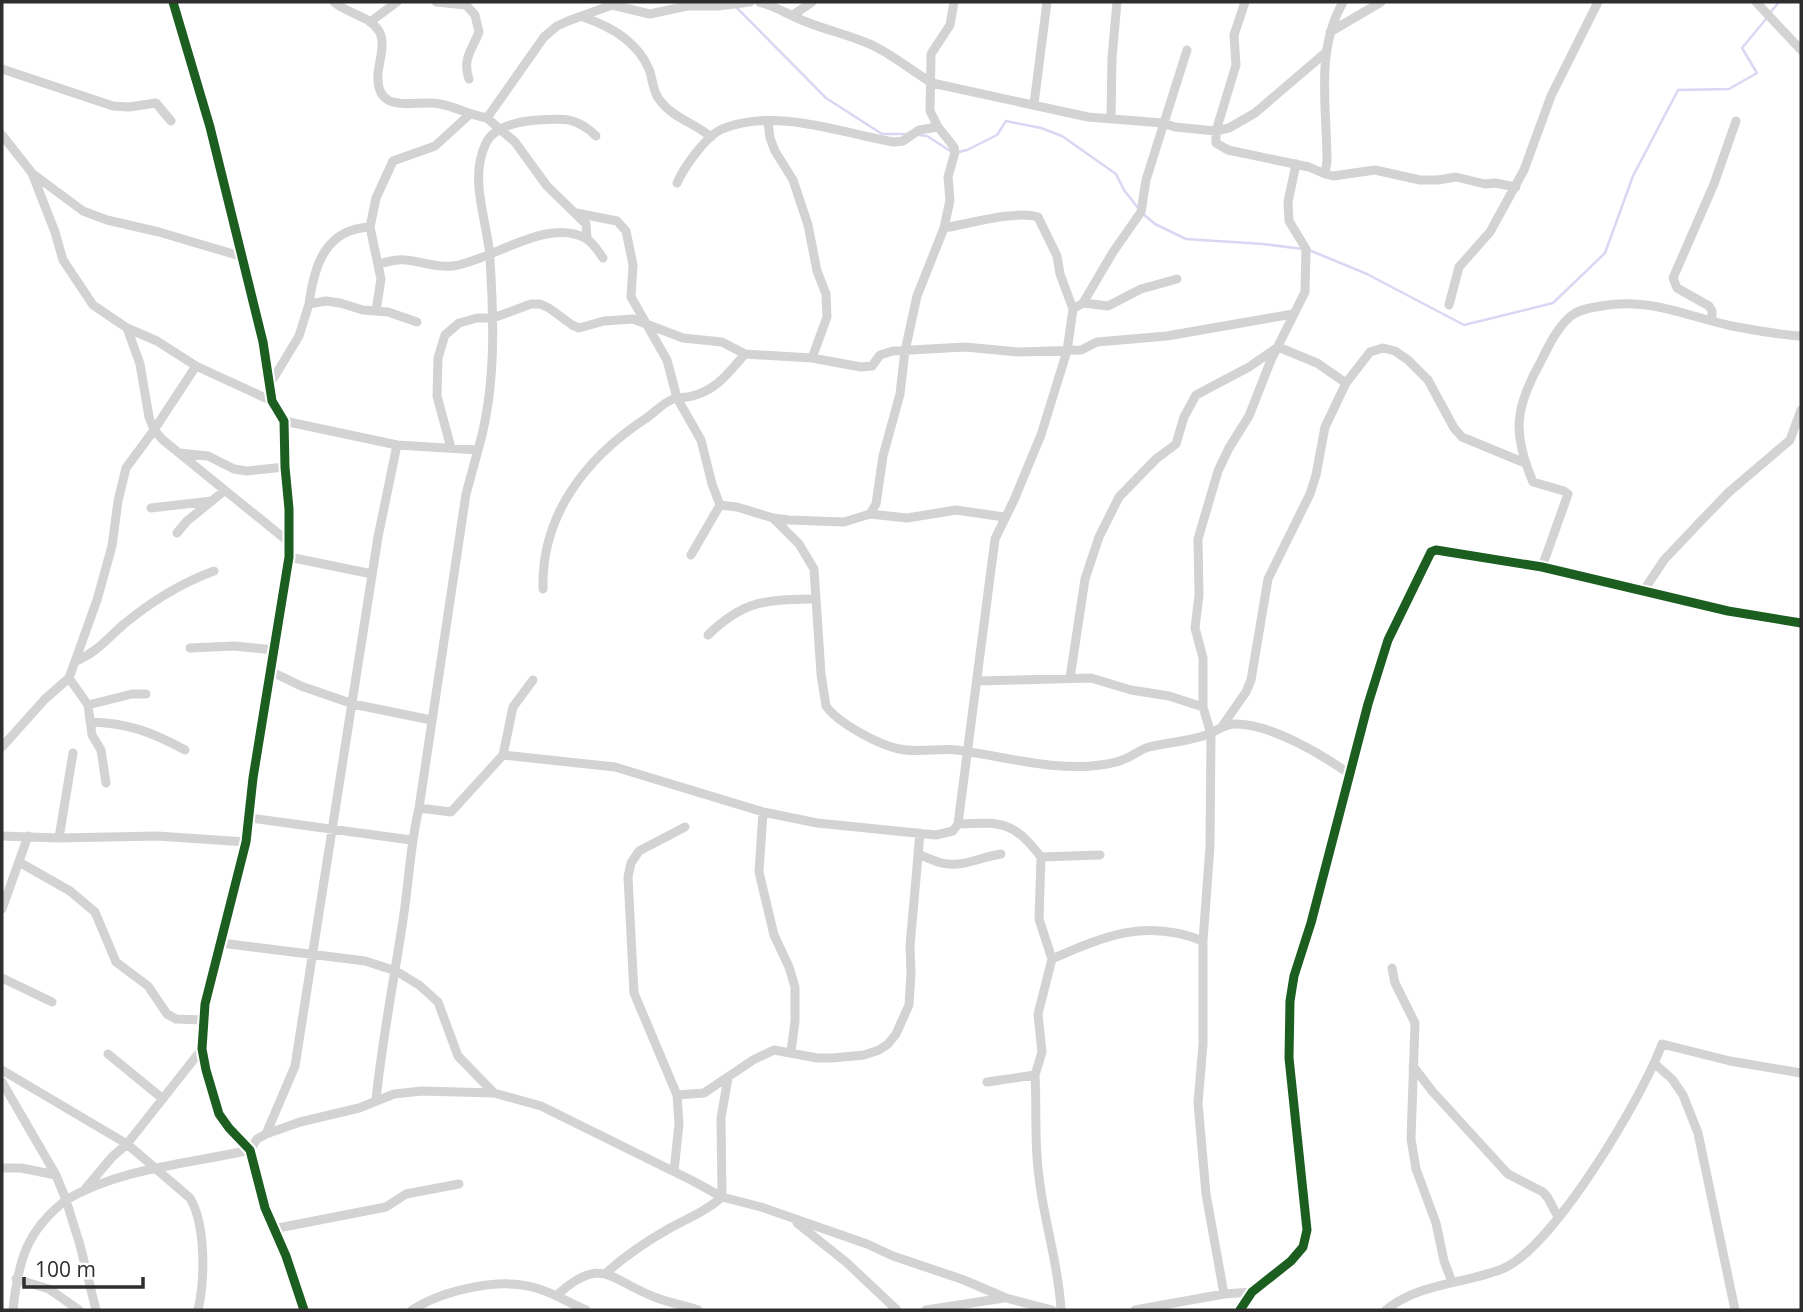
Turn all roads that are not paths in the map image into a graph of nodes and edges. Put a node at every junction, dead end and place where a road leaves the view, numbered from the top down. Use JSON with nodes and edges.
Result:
{"nodes":[{"id":1,"x":173,"y":2,"type":"edge"},
{"id":2,"x":334,"y":2,"type":"edge"},
{"id":3,"x":397,"y":2,"type":"edge"},
{"id":4,"x":436,"y":2,"type":"edge"},
{"id":5,"x":750,"y":2,"type":"edge"},
{"id":6,"x":759,"y":2,"type":"edge"},
{"id":7,"x":812,"y":2,"type":"edge"},
{"id":8,"x":954,"y":2,"type":"edge"},
{"id":9,"x":1047,"y":2,"type":"edge"},
{"id":10,"x":1117,"y":2,"type":"edge"},
{"id":11,"x":1245,"y":2,"type":"edge"},
{"id":12,"x":1343,"y":2,"type":"edge"},
{"id":13,"x":1381,"y":2,"type":"edge"},
{"id":14,"x":1598,"y":2,"type":"edge"},
{"id":15,"x":1756,"y":2,"type":"edge"},
{"id":16,"x":612,"y":4,"type":"edge"},
{"id":17,"x":793,"y":15,"type":"junction"},
{"id":18,"x":583,"y":17,"type":"junction"},
{"id":19,"x":370,"y":22,"type":"junction"},
{"id":20,"x":1330,"y":32,"type":"junction"},
{"id":21,"x":1187,"y":50,"type":"dead end"},
{"id":22,"x":1801,"y":50,"type":"edge"},
{"id":23,"x":1324,"y":54,"type":"junction"},
{"id":24,"x":2,"y":69,"type":"edge"},
{"id":25,"x":468,"y":79,"type":"dead end"},
{"id":26,"x":932,"y":83,"type":"junction"},
{"id":27,"x":1034,"y":104,"type":"junction"},
{"id":28,"x":469,"y":115,"type":"junction"},
{"id":29,"x":487,"y":118,"type":"junction"},
{"id":30,"x":1111,"y":118,"type":"junction"},
{"id":31,"x":172,"y":121,"type":"dead end"},
{"id":32,"x":1736,"y":121,"type":"dead end"},
{"id":33,"x":768,"y":122,"type":"junction"},
{"id":34,"x":1163,"y":123,"type":"junction"},
{"id":35,"x":938,"y":127,"type":"junction"},
{"id":36,"x":501,"y":128,"type":"junction"},
{"id":37,"x":1216,"y":131,"type":"junction"},
{"id":38,"x":2,"y":135,"type":"edge"},
{"id":39,"x":596,"y":136,"type":"dead end"},
{"id":40,"x":712,"y":137,"type":"junction"},
{"id":41,"x":1296,"y":164,"type":"junction"},
{"id":42,"x":32,"y":173,"type":"junction"},
{"id":43,"x":1325,"y":174,"type":"junction"},
{"id":44,"x":677,"y":183,"type":"dead end"},
{"id":45,"x":1516,"y":187,"type":"junction"},
{"id":46,"x":576,"y":213,"type":"junction"},
{"id":47,"x":370,"y":227,"type":"junction"},
{"id":48,"x":944,"y":228,"type":"junction"},
{"id":49,"x":587,"y":239,"type":"junction"},
{"id":50,"x":490,"y":254,"type":"junction"},
{"id":51,"x":240,"y":256,"type":"junction"},
{"id":52,"x":603,"y":258,"type":"dead end"},
{"id":53,"x":379,"y":264,"type":"junction"},
{"id":54,"x":1177,"y":279,"type":"dead end"},
{"id":55,"x":1083,"y":303,"type":"junction"},
{"id":56,"x":309,"y":304,"type":"junction"},
{"id":57,"x":1449,"y":304,"type":"dead end"},
{"id":58,"x":1073,"y":309,"type":"junction"},
{"id":59,"x":376,"y":311,"type":"junction"},
{"id":60,"x":1293,"y":314,"type":"junction"},
{"id":61,"x":493,"y":318,"type":"junction"},
{"id":62,"x":1712,"y":320,"type":"junction"},
{"id":63,"x":417,"y":322,"type":"dead end"},
{"id":64,"x":645,"y":325,"type":"junction"},
{"id":65,"x":127,"y":328,"type":"junction"},
{"id":66,"x":1801,"y":335,"type":"edge"},
{"id":67,"x":1278,"y":347,"type":"junction"},
{"id":68,"x":905,"y":351,"type":"junction"},
{"id":69,"x":1066,"y":351,"type":"junction"},
{"id":70,"x":745,"y":354,"type":"junction"},
{"id":71,"x":812,"y":358,"type":"junction"},
{"id":72,"x":196,"y":366,"type":"junction"},
{"id":73,"x":1346,"y":383,"type":"junction"},
{"id":74,"x":270,"y":384,"type":"junction"},
{"id":75,"x":677,"y":398,"type":"junction"},
{"id":76,"x":272,"y":401,"type":"junction"},
{"id":77,"x":1801,"y":410,"type":"edge"},
{"id":78,"x":284,"y":421,"type":"junction"},
{"id":79,"x":154,"y":430,"type":"junction"},
{"id":80,"x":397,"y":445,"type":"junction"},
{"id":81,"x":451,"y":448,"type":"junction"},
{"id":82,"x":478,"y":450,"type":"junction"},
{"id":83,"x":179,"y":453,"type":"junction"},
{"id":84,"x":1525,"y":463,"type":"junction"},
{"id":85,"x":285,"y":467,"type":"junction"},
{"id":86,"x":224,"y":491,"type":"junction"},
{"id":87,"x":213,"y":500,"type":"junction"},
{"id":88,"x":720,"y":505,"type":"junction"},
{"id":89,"x":151,"y":508,"type":"dead end"},
{"id":90,"x":870,"y":514,"type":"junction"},
{"id":91,"x":1004,"y":517,"type":"junction"},
{"id":92,"x":774,"y":518,"type":"junction"},
{"id":93,"x":177,"y":533,"type":"dead end"},
{"id":94,"x":290,"y":543,"type":"junction"},
{"id":95,"x":691,"y":555,"type":"dead end"},
{"id":96,"x":289,"y":556,"type":"junction"},
{"id":97,"x":1542,"y":567,"type":"junction"},
{"id":98,"x":214,"y":570,"type":"dead end"},
{"id":99,"x":372,"y":574,"type":"junction"},
{"id":100,"x":543,"y":589,"type":"dead end"},
{"id":101,"x":1644,"y":590,"type":"junction"},
{"id":102,"x":816,"y":599,"type":"junction"},
{"id":103,"x":1801,"y":623,"type":"edge"},
{"id":104,"x":708,"y":635,"type":"dead end"},
{"id":105,"x":190,"y":648,"type":"dead end"},
{"id":106,"x":275,"y":650,"type":"junction"},
{"id":107,"x":76,"y":661,"type":"junction"},
{"id":108,"x":272,"y":672,"type":"junction"},
{"id":109,"x":69,"y":678,"type":"junction"},
{"id":110,"x":1070,"y":678,"type":"junction"},
{"id":111,"x":533,"y":680,"type":"dead end"},
{"id":112,"x":977,"y":681,"type":"junction"},
{"id":113,"x":146,"y":694,"type":"dead end"},
{"id":114,"x":353,"y":704,"type":"junction"},
{"id":115,"x":88,"y":705,"type":"junction"},
{"id":116,"x":1203,"y":707,"type":"junction"},
{"id":117,"x":431,"y":720,"type":"junction"},
{"id":118,"x":90,"y":722,"type":"junction"},
{"id":119,"x":1223,"y":726,"type":"junction"},
{"id":120,"x":1211,"y":734,"type":"junction"},
{"id":121,"x":2,"y":747,"type":"edge"},
{"id":122,"x":185,"y":750,"type":"dead end"},
{"id":123,"x":968,"y":752,"type":"junction"},
{"id":124,"x":73,"y":753,"type":"dead end"},
{"id":125,"x":503,"y":755,"type":"junction"},
{"id":126,"x":1351,"y":775,"type":"junction"},
{"id":127,"x":106,"y":783,"type":"dead end"},
{"id":128,"x":419,"y":808,"type":"junction"},
{"id":129,"x":763,"y":812,"type":"junction"},
{"id":130,"x":250,"y":818,"type":"junction"},
{"id":131,"x":958,"y":824,"type":"junction"},
{"id":132,"x":685,"y":827,"type":"dead end"},
{"id":133,"x":333,"y":830,"type":"junction"},
{"id":134,"x":920,"y":833,"type":"junction"},
{"id":135,"x":2,"y":835,"type":"edge"},
{"id":136,"x":28,"y":836,"type":"junction"},
{"id":137,"x":59,"y":838,"type":"junction"},
{"id":138,"x":411,"y":840,"type":"junction"},
{"id":139,"x":246,"y":842,"type":"junction"},
{"id":140,"x":918,"y":854,"type":"junction"},
{"id":141,"x":1001,"y":854,"type":"dead end"},
{"id":142,"x":1100,"y":855,"type":"dead end"},
{"id":143,"x":1041,"y":857,"type":"junction"},
{"id":144,"x":19,"y":862,"type":"junction"},
{"id":145,"x":14,"y":873,"type":"junction"},
{"id":146,"x":2,"y":878,"type":"edge"},
{"id":147,"x":2,"y":909,"type":"edge"},
{"id":148,"x":1203,"y":941,"type":"junction"},
{"id":149,"x":221,"y":943,"type":"junction"},
{"id":150,"x":311,"y":955,"type":"junction"},
{"id":151,"x":1052,"y":959,"type":"junction"},
{"id":152,"x":1392,"y":968,"type":"dead end"},
{"id":153,"x":396,"y":971,"type":"junction"},
{"id":154,"x":2,"y":978,"type":"edge"},
{"id":155,"x":52,"y":1002,"type":"dead end"},
{"id":156,"x":203,"y":1020,"type":"junction"},
{"id":157,"x":202,"y":1049,"type":"junction"},
{"id":158,"x":791,"y":1052,"type":"junction"},
{"id":159,"x":108,"y":1054,"type":"dead end"},
{"id":160,"x":1655,"y":1064,"type":"junction"},
{"id":161,"x":1413,"y":1066,"type":"junction"},
{"id":162,"x":2,"y":1070,"type":"edge"},
{"id":163,"x":1801,"y":1073,"type":"edge"},
{"id":164,"x":1034,"y":1074,"type":"junction"},
{"id":165,"x":728,"y":1078,"type":"junction"},
{"id":166,"x":2,"y":1082,"type":"edge"},
{"id":167,"x":987,"y":1082,"type":"dead end"},
{"id":168,"x":494,"y":1093,"type":"junction"},
{"id":169,"x":677,"y":1095,"type":"junction"},
{"id":170,"x":163,"y":1099,"type":"junction"},
{"id":171,"x":376,"y":1100,"type":"junction"},
{"id":172,"x":266,"y":1134,"type":"junction"},
{"id":173,"x":127,"y":1144,"type":"junction"},
{"id":174,"x":250,"y":1150,"type":"junction"},
{"id":175,"x":2,"y":1168,"type":"edge"},
{"id":176,"x":157,"y":1168,"type":"junction"},
{"id":177,"x":674,"y":1171,"type":"junction"},
{"id":178,"x":55,"y":1175,"type":"junction"},
{"id":179,"x":459,"y":1184,"type":"dead end"},
{"id":180,"x":86,"y":1188,"type":"junction"},
{"id":181,"x":722,"y":1197,"type":"junction"},
{"id":182,"x":65,"y":1200,"type":"junction"},
{"id":183,"x":1558,"y":1217,"type":"junction"},
{"id":184,"x":793,"y":1220,"type":"junction"},
{"id":185,"x":273,"y":1229,"type":"junction"},
{"id":186,"x":606,"y":1273,"type":"junction"},
{"id":187,"x":16,"y":1279,"type":"junction"},
{"id":188,"x":1452,"y":1282,"type":"junction"},
{"id":189,"x":1252,"y":1292,"type":"junction"},
{"id":190,"x":1224,"y":1294,"type":"junction"},
{"id":191,"x":556,"y":1296,"type":"junction"},
{"id":192,"x":1006,"y":1298,"type":"junction"},
{"id":193,"x":13,"y":1310,"type":"edge"},
{"id":194,"x":79,"y":1310,"type":"edge"},
{"id":195,"x":96,"y":1310,"type":"edge"},
{"id":196,"x":198,"y":1310,"type":"edge"},
{"id":197,"x":304,"y":1310,"type":"edge"},
{"id":198,"x":412,"y":1310,"type":"edge"},
{"id":199,"x":586,"y":1310,"type":"edge"},
{"id":200,"x":698,"y":1310,"type":"edge"},
{"id":201,"x":897,"y":1310,"type":"edge"},
{"id":202,"x":926,"y":1310,"type":"edge"},
{"id":203,"x":1052,"y":1310,"type":"edge"},
{"id":204,"x":1060,"y":1310,"type":"edge"},
{"id":205,"x":1135,"y":1310,"type":"edge"},
{"id":206,"x":1240,"y":1310,"type":"edge"},
{"id":207,"x":1386,"y":1310,"type":"edge"},
{"id":208,"x":1735,"y":1310,"type":"edge"}],
"edges":[{"from":1,"to":51,"type":"street"},
{"from":2,"to":19,"type":"street"},
{"from":3,"to":19,"type":"street"},
{"from":4,"to":25,"type":"street"},
{"from":5,"to":16,"type":"street"},
{"from":6,"to":17,"type":"street"},
{"from":7,"to":17,"type":"street"},
{"from":8,"to":26,"type":"street"},
{"from":9,"to":27,"type":"street"},
{"from":10,"to":30,"type":"street"},
{"from":11,"to":37,"type":"street"},
{"from":12,"to":20,"type":"street"},
{"from":13,"to":20,"type":"street"},
{"from":14,"to":45,"type":"street"},
{"from":15,"to":22,"type":"street"},
{"from":16,"to":18,"type":"street"},
{"from":17,"to":26,"type":"street"},
{"from":18,"to":29,"type":"street"},
{"from":18,"to":40,"type":"street"},
{"from":19,"to":28,"type":"street"},
{"from":20,"to":23,"type":"street"},
{"from":21,"to":34,"type":"street"},
{"from":23,"to":37,"type":"street"},
{"from":23,"to":43,"type":"street"},
{"from":24,"to":31,"type":"street"},
{"from":26,"to":27,"type":"street"},
{"from":26,"to":35,"type":"street"},
{"from":27,"to":30,"type":"street"},
{"from":28,"to":29,"type":"street"},
{"from":28,"to":47,"type":"street"},
{"from":29,"to":36,"type":"street"},
{"from":30,"to":34,"type":"street"},
{"from":32,"to":62,"type":"street"},
{"from":33,"to":35,"type":"street"},
{"from":33,"to":40,"type":"street"},
{"from":33,"to":71,"type":"street"},
{"from":34,"to":37,"type":"street"},
{"from":34,"to":55,"type":"street"},
{"from":35,"to":48,"type":"street"},
{"from":36,"to":39,"type":"street"},
{"from":36,"to":46,"type":"street"},
{"from":36,"to":50,"type":"street"},
{"from":37,"to":41,"type":"street"},
{"from":38,"to":42,"type":"street"},
{"from":40,"to":44,"type":"street"},
{"from":41,"to":43,"type":"street"},
{"from":41,"to":60,"type":"street"},
{"from":42,"to":51,"type":"street"},
{"from":42,"to":65,"type":"street"},
{"from":43,"to":45,"type":"street"},
{"from":45,"to":57,"type":"street"},
{"from":46,"to":49,"type":"street"},
{"from":46,"to":64,"type":"street"},
{"from":47,"to":53,"type":"street"},
{"from":47,"to":56,"type":"street"},
{"from":48,"to":58,"type":"street"},
{"from":48,"to":68,"type":"street"},
{"from":49,"to":50,"type":"street"},
{"from":49,"to":52,"type":"street"},
{"from":50,"to":53,"type":"street"},
{"from":50,"to":61,"type":"street"},
{"from":51,"to":74,"type":"street"},
{"from":53,"to":59,"type":"street"},
{"from":54,"to":55,"type":"street"},
{"from":55,"to":58,"type":"street"},
{"from":56,"to":59,"type":"street"},
{"from":56,"to":74,"type":"street"},
{"from":58,"to":69,"type":"street"},
{"from":59,"to":63,"type":"street"},
{"from":60,"to":67,"type":"street"},
{"from":60,"to":69,"type":"street"},
{"from":61,"to":64,"type":"street"},
{"from":61,"to":81,"type":"street"},
{"from":61,"to":82,"type":"street"},
{"from":62,"to":66,"type":"street"},
{"from":62,"to":84,"type":"street"},
{"from":64,"to":70,"type":"street"},
{"from":64,"to":75,"type":"street"},
{"from":65,"to":72,"type":"street"},
{"from":65,"to":79,"type":"street"},
{"from":67,"to":73,"type":"street"},
{"from":67,"to":110,"type":"street"},
{"from":67,"to":116,"type":"street"},
{"from":68,"to":69,"type":"street"},
{"from":68,"to":71,"type":"street"},
{"from":68,"to":90,"type":"street"},
{"from":69,"to":91,"type":"street"},
{"from":70,"to":71,"type":"street"},
{"from":70,"to":75,"type":"street"},
{"from":72,"to":76,"type":"street"},
{"from":72,"to":79,"type":"street"},
{"from":73,"to":84,"type":"street"},
{"from":73,"to":119,"type":"street"},
{"from":74,"to":76,"type":"street"},
{"from":75,"to":88,"type":"street"},
{"from":75,"to":100,"type":"street"},
{"from":76,"to":78,"type":"street"},
{"from":77,"to":101,"type":"street"},
{"from":78,"to":80,"type":"street"},
{"from":78,"to":85,"type":"street"},
{"from":79,"to":83,"type":"street"},
{"from":79,"to":107,"type":"street"},
{"from":80,"to":81,"type":"street"},
{"from":80,"to":99,"type":"street"},
{"from":81,"to":82,"type":"street"},
{"from":82,"to":117,"type":"street"},
{"from":83,"to":85,"type":"street"},
{"from":83,"to":86,"type":"street"},
{"from":84,"to":97,"type":"street"},
{"from":85,"to":94,"type":"street"},
{"from":86,"to":87,"type":"street"},
{"from":86,"to":94,"type":"street"},
{"from":87,"to":89,"type":"street"},
{"from":87,"to":93,"type":"street"},
{"from":88,"to":92,"type":"street"},
{"from":88,"to":95,"type":"street"},
{"from":90,"to":91,"type":"street"},
{"from":90,"to":92,"type":"street"},
{"from":91,"to":112,"type":"street"},
{"from":92,"to":102,"type":"street"},
{"from":94,"to":96,"type":"street"},
{"from":96,"to":99,"type":"street"},
{"from":96,"to":106,"type":"street"},
{"from":97,"to":101,"type":"street"},
{"from":97,"to":126,"type":"street"},
{"from":98,"to":107,"type":"street"},
{"from":99,"to":114,"type":"street"},
{"from":101,"to":103,"type":"street"},
{"from":102,"to":104,"type":"street"},
{"from":102,"to":123,"type":"street"},
{"from":105,"to":106,"type":"street"},
{"from":106,"to":108,"type":"street"},
{"from":107,"to":109,"type":"street"},
{"from":108,"to":114,"type":"street"},
{"from":108,"to":130,"type":"street"},
{"from":109,"to":115,"type":"street"},
{"from":109,"to":121,"type":"street"},
{"from":110,"to":112,"type":"street"},
{"from":110,"to":116,"type":"street"},
{"from":111,"to":125,"type":"street"},
{"from":112,"to":123,"type":"street"},
{"from":113,"to":115,"type":"street"},
{"from":114,"to":117,"type":"street"},
{"from":114,"to":133,"type":"street"},
{"from":115,"to":118,"type":"street"},
{"from":116,"to":120,"type":"street"},
{"from":117,"to":128,"type":"street"},
{"from":118,"to":122,"type":"street"},
{"from":118,"to":127,"type":"street"},
{"from":119,"to":120,"type":"street"},
{"from":119,"to":126,"type":"street"},
{"from":120,"to":123,"type":"street"},
{"from":120,"to":148,"type":"street"},
{"from":123,"to":131,"type":"street"},
{"from":124,"to":137,"type":"street"},
{"from":125,"to":128,"type":"street"},
{"from":125,"to":129,"type":"street"},
{"from":126,"to":189,"type":"street"},
{"from":128,"to":138,"type":"street"},
{"from":129,"to":134,"type":"street"},
{"from":129,"to":158,"type":"street"},
{"from":130,"to":133,"type":"street"},
{"from":130,"to":139,"type":"street"},
{"from":131,"to":134,"type":"street"},
{"from":131,"to":143,"type":"street"},
{"from":132,"to":169,"type":"street"},
{"from":133,"to":138,"type":"street"},
{"from":133,"to":150,"type":"street"},
{"from":134,"to":140,"type":"street"},
{"from":135,"to":136,"type":"street"},
{"from":136,"to":137,"type":"street"},
{"from":136,"to":144,"type":"street"},
{"from":137,"to":139,"type":"street"},
{"from":138,"to":153,"type":"street"},
{"from":139,"to":149,"type":"street"},
{"from":140,"to":141,"type":"street"},
{"from":140,"to":158,"type":"street"},
{"from":142,"to":143,"type":"street"},
{"from":143,"to":151,"type":"street"},
{"from":144,"to":145,"type":"street"},
{"from":144,"to":156,"type":"street"},
{"from":145,"to":146,"type":"street"},
{"from":145,"to":147,"type":"street"},
{"from":148,"to":151,"type":"street"},
{"from":148,"to":190,"type":"street"},
{"from":149,"to":150,"type":"street"},
{"from":149,"to":156,"type":"street"},
{"from":150,"to":153,"type":"street"},
{"from":150,"to":172,"type":"street"},
{"from":151,"to":164,"type":"street"},
{"from":152,"to":161,"type":"street"},
{"from":153,"to":168,"type":"street"},
{"from":153,"to":171,"type":"street"},
{"from":154,"to":155,"type":"street"},
{"from":156,"to":157,"type":"street"},
{"from":157,"to":170,"type":"street"},
{"from":157,"to":174,"type":"street"},
{"from":158,"to":165,"type":"street"},
{"from":159,"to":170,"type":"street"},
{"from":160,"to":163,"type":"street"},
{"from":160,"to":183,"type":"street"},
{"from":160,"to":208,"type":"street"},
{"from":161,"to":183,"type":"street"},
{"from":161,"to":188,"type":"street"},
{"from":162,"to":173,"type":"street"},
{"from":164,"to":167,"type":"street"},
{"from":164,"to":204,"type":"street"},
{"from":165,"to":169,"type":"street"},
{"from":165,"to":181,"type":"street"},
{"from":166,"to":178,"type":"street"},
{"from":168,"to":171,"type":"street"},
{"from":168,"to":177,"type":"street"},
{"from":169,"to":177,"type":"street"},
{"from":170,"to":173,"type":"street"},
{"from":171,"to":172,"type":"street"},
{"from":172,"to":174,"type":"street"},
{"from":173,"to":176,"type":"street"},
{"from":173,"to":180,"type":"street"},
{"from":174,"to":176,"type":"street"},
{"from":174,"to":185,"type":"street"},
{"from":175,"to":178,"type":"street"},
{"from":176,"to":180,"type":"street"},
{"from":176,"to":196,"type":"street"},
{"from":177,"to":181,"type":"street"},
{"from":178,"to":182,"type":"street"},
{"from":179,"to":185,"type":"street"},
{"from":180,"to":182,"type":"street"},
{"from":181,"to":184,"type":"street"},
{"from":181,"to":186,"type":"street"},
{"from":182,"to":187,"type":"street"},
{"from":182,"to":195,"type":"street"},
{"from":183,"to":188,"type":"street"},
{"from":184,"to":192,"type":"street"},
{"from":184,"to":201,"type":"street"},
{"from":185,"to":197,"type":"street"},
{"from":186,"to":191,"type":"street"},
{"from":186,"to":200,"type":"street"},
{"from":187,"to":193,"type":"street"},
{"from":187,"to":194,"type":"street"},
{"from":188,"to":207,"type":"street"},
{"from":189,"to":190,"type":"street"},
{"from":189,"to":206,"type":"street"},
{"from":190,"to":205,"type":"street"},
{"from":191,"to":198,"type":"street"},
{"from":191,"to":199,"type":"street"},
{"from":192,"to":202,"type":"street"},
{"from":192,"to":203,"type":"street"}]}
